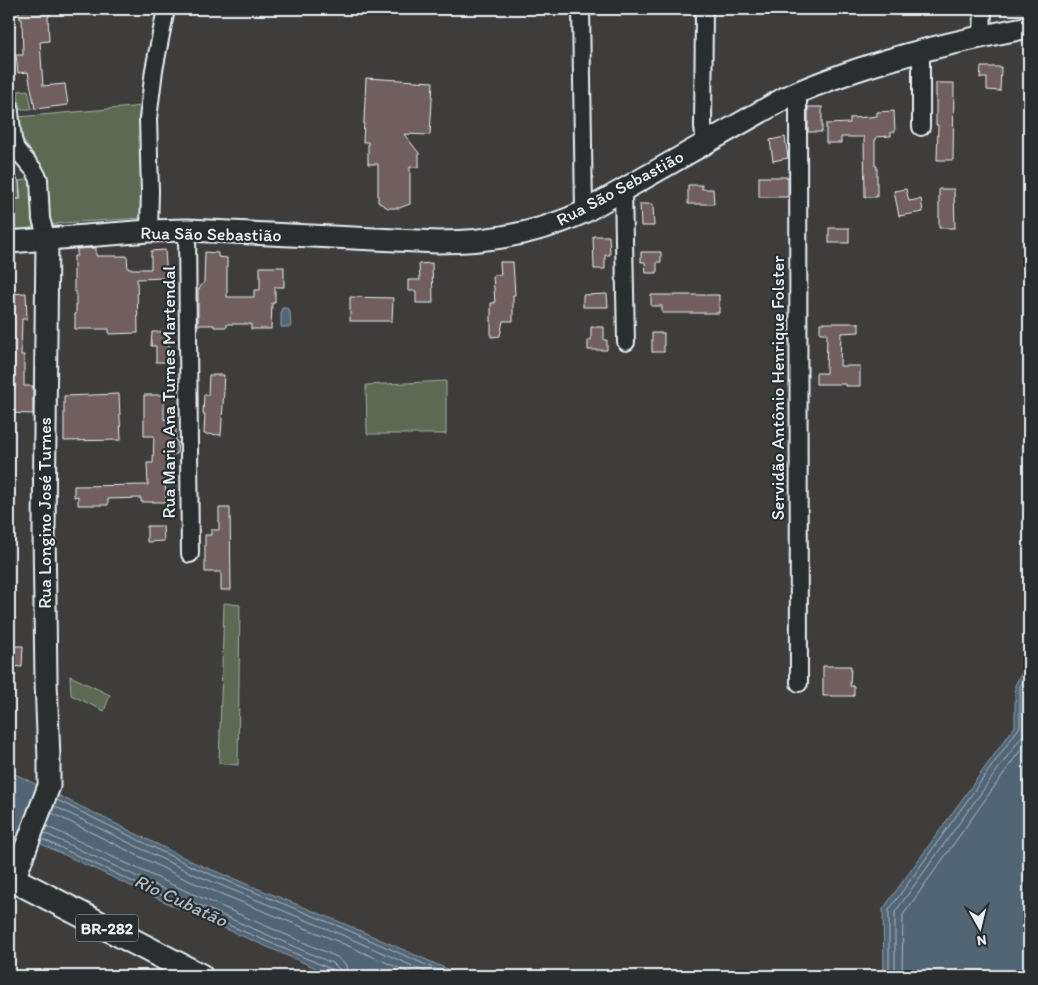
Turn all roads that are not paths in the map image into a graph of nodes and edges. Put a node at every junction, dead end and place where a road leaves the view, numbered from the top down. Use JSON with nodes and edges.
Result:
{"nodes":[{"id":1,"x":166,"y":9,"type":"edge"},
{"id":2,"x":581,"y":9,"type":"edge"},
{"id":3,"x":704,"y":9,"type":"edge"},
{"id":4,"x":983,"y":9,"type":"edge"},
{"id":5,"x":1029,"y":27,"type":"edge"},
{"id":6,"x":982,"y":36,"type":"junction"},
{"id":7,"x":921,"y":51,"type":"junction"},
{"id":8,"x":798,"y":92,"type":"junction"},
{"id":9,"x":9,"y":104,"type":"edge"},
{"id":10,"x":921,"y":127,"type":"dead end"},
{"id":11,"x":705,"y":143,"type":"junction"},
{"id":12,"x":623,"y":189,"type":"junction"},
{"id":13,"x":584,"y":212,"type":"junction"},
{"id":14,"x":187,"y":230,"type":"junction"},
{"id":15,"x":149,"y":231,"type":"junction"},
{"id":16,"x":47,"y":239,"type":"junction"},
{"id":17,"x":9,"y":242,"type":"edge"},
{"id":18,"x":626,"y":342,"type":"dead end"},
{"id":19,"x":190,"y":554,"type":"dead end"},
{"id":20,"x":799,"y":683,"type":"dead end"},
{"id":21,"x":11,"y":878,"type":"edge"},
{"id":22,"x":200,"y":976,"type":"edge"}],
"edges":[{"from":1,"to":15,"type":"street"},
{"from":2,"to":13,"type":"street"},
{"from":3,"to":11,"type":"street"},
{"from":4,"to":6,"type":"street"},
{"from":5,"to":6,"type":"main road","name":"Rua São Sebastião"},
{"from":6,"to":7,"type":"main road","name":"Rua São Sebastião"},
{"from":7,"to":8,"type":"main road","name":"Rua São Sebastião"},
{"from":7,"to":10,"type":"street"},
{"from":8,"to":11,"type":"main road","name":"Rua São Sebastião"},
{"from":8,"to":20,"type":"street","name":"Servidão Antônio Henrique Folster"},
{"from":9,"to":16,"type":"street"},
{"from":11,"to":12,"type":"main road","name":"Rua São Sebastião"},
{"from":12,"to":13,"type":"main road","name":"Rua São Sebastião"},
{"from":12,"to":18,"type":"street"},
{"from":13,"to":14,"type":"main road","name":"Rua São Sebastião"},
{"from":14,"to":15,"type":"main road","name":"Rua São Sebastião"},
{"from":14,"to":19,"type":"street","name":"Rua Maria Ana Turnes Martendal"},
{"from":15,"to":16,"type":"main road","name":"Rua São Sebastião"},
{"from":16,"to":17,"type":"main road","name":"Rua São Sebastião"},
{"from":16,"to":21,"type":"main road","name":"Rua Longino José Turnes"},
{"from":21,"to":22,"type":"highway","number":"BR-282"}]}
